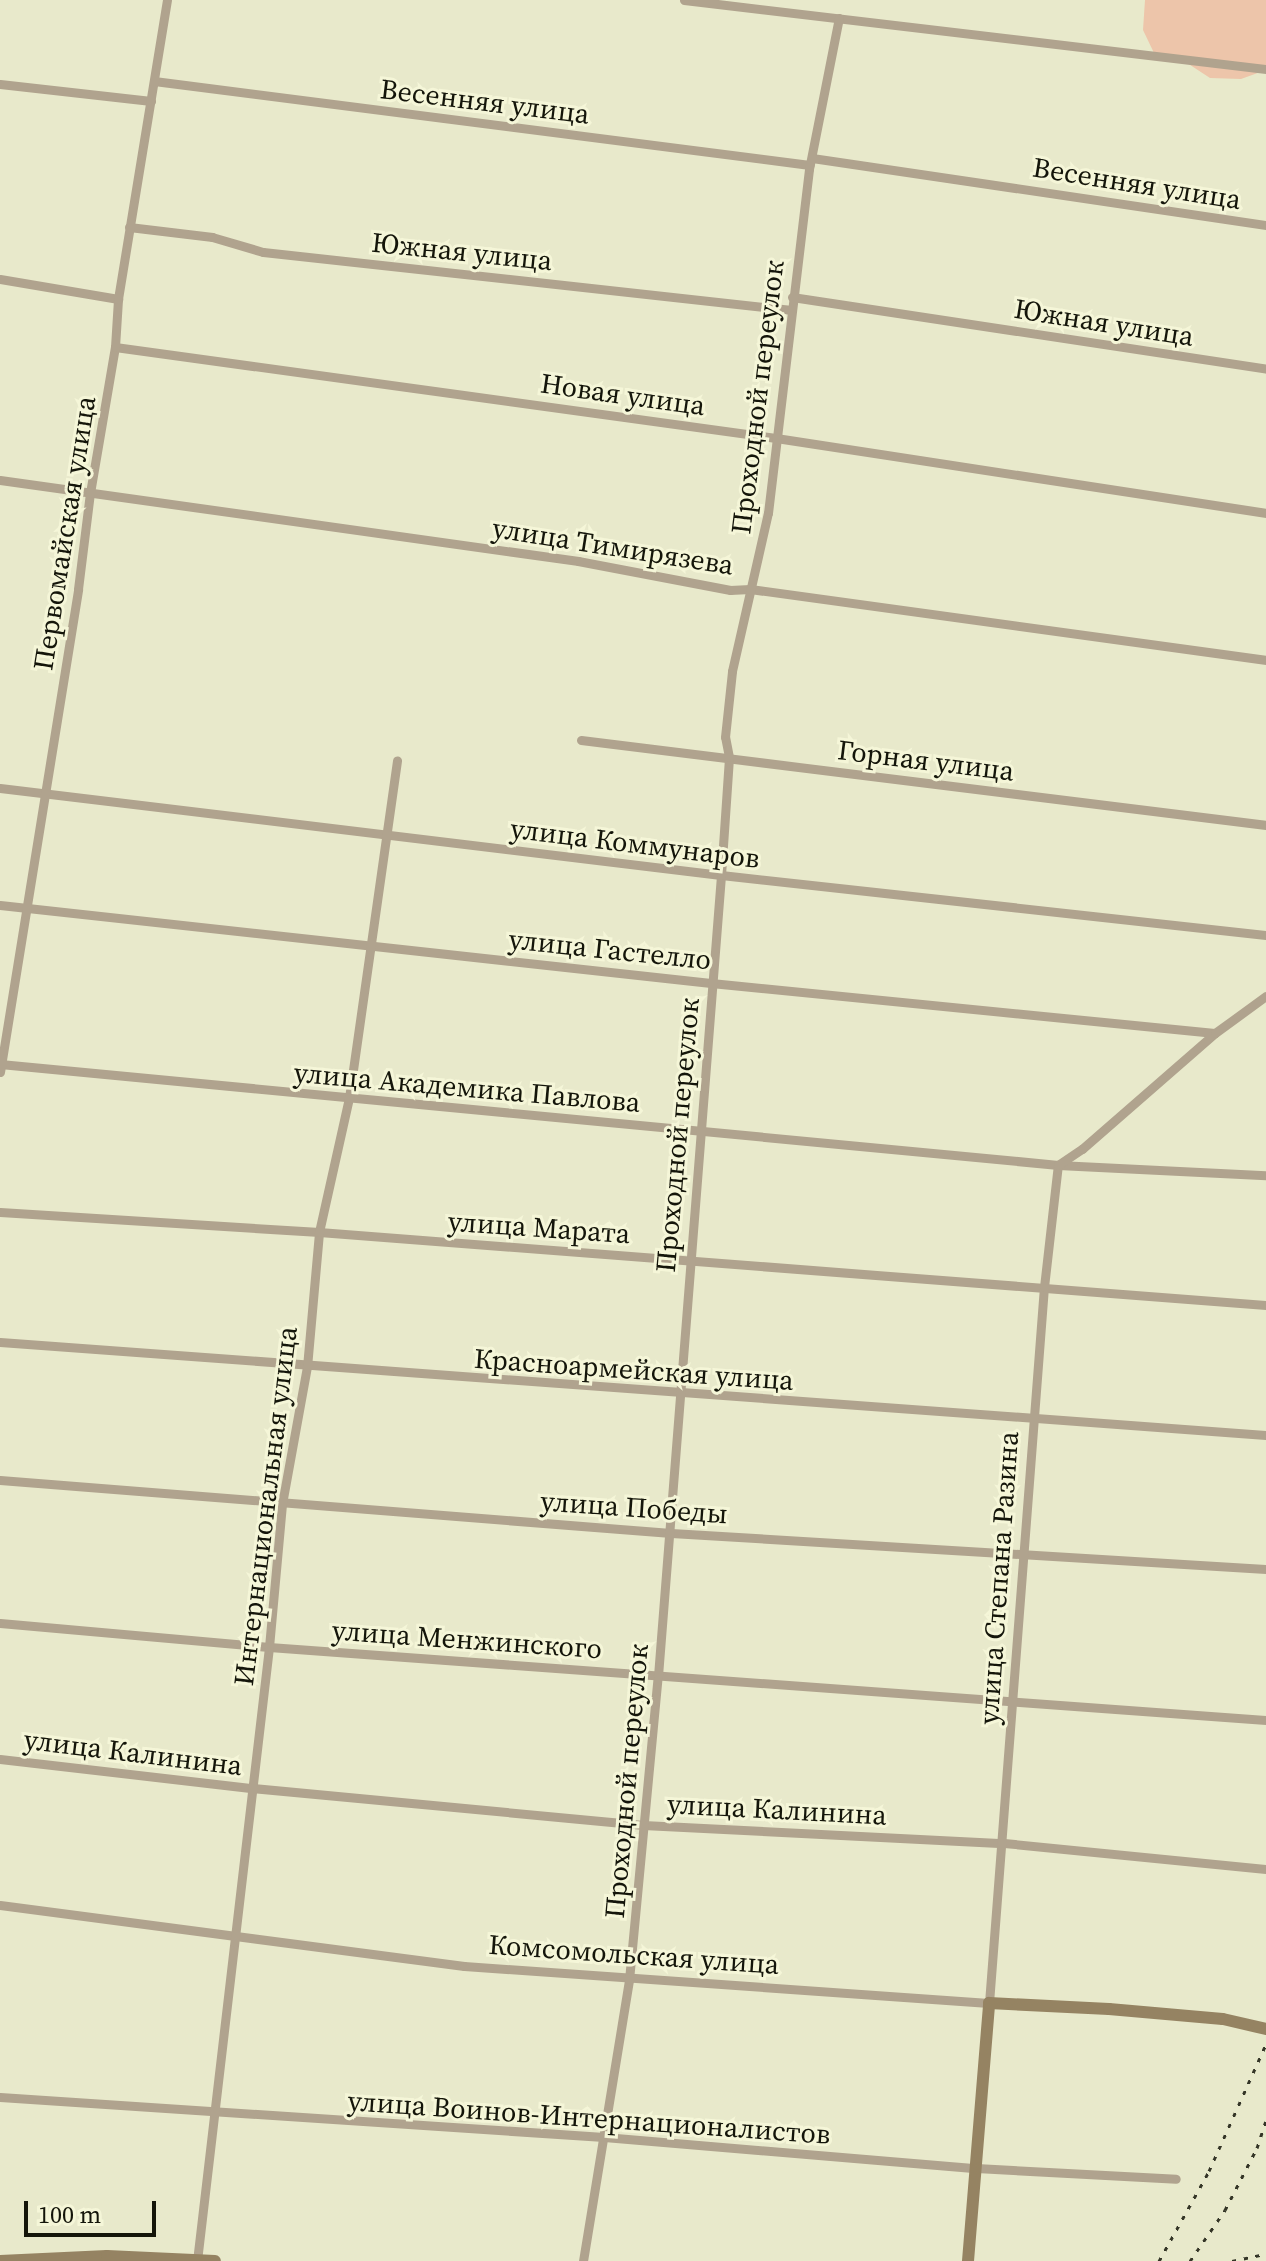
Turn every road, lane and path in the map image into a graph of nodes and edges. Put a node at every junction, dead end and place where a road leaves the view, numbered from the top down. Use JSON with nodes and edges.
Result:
{"nodes":[{"id":1,"x":167,"y":0,"type":"edge"},
{"id":2,"x":684,"y":0,"type":"edge"},
{"id":3,"x":839,"y":18,"type":"junction"},
{"id":4,"x":1266,"y":69,"type":"edge"},
{"id":5,"x":154,"y":81,"type":"junction"},
{"id":6,"x":0,"y":84,"type":"edge"},
{"id":7,"x":151,"y":101,"type":"junction"},
{"id":8,"x":811,"y":161,"type":"junction"},
{"id":9,"x":1266,"y":225,"type":"edge"},
{"id":10,"x":129,"y":227,"type":"junction"},
{"id":11,"x":0,"y":279,"type":"edge"},
{"id":12,"x":792,"y":297,"type":"junction"},
{"id":13,"x":118,"y":299,"type":"junction"},
{"id":14,"x":792,"y":310,"type":"junction"},
{"id":15,"x":115,"y":347,"type":"junction"},
{"id":16,"x":1266,"y":369,"type":"edge"},
{"id":17,"x":776,"y":438,"type":"junction"},
{"id":18,"x":0,"y":480,"type":"edge"},
{"id":19,"x":90,"y":493,"type":"junction"},
{"id":20,"x":1266,"y":513,"type":"edge"},
{"id":21,"x":750,"y":589,"type":"junction"},
{"id":22,"x":1266,"y":660,"type":"edge"},
{"id":23,"x":581,"y":740,"type":"dead end"},
{"id":24,"x":729,"y":757,"type":"junction"},
{"id":25,"x":397,"y":760,"type":"dead end"},
{"id":26,"x":0,"y":788,"type":"edge"},
{"id":27,"x":44,"y":795,"type":"junction"},
{"id":28,"x":1266,"y":825,"type":"edge"},
{"id":29,"x":387,"y":836,"type":"junction"},
{"id":30,"x":721,"y":875,"type":"junction"},
{"id":31,"x":0,"y":905,"type":"edge"},
{"id":32,"x":25,"y":908,"type":"junction"},
{"id":33,"x":1266,"y":935,"type":"edge"},
{"id":34,"x":373,"y":944,"type":"junction"},
{"id":35,"x":711,"y":983,"type":"junction"},
{"id":36,"x":1266,"y":996,"type":"edge"},
{"id":37,"x":1215,"y":1033,"type":"junction"},
{"id":38,"x":0,"y":1067,"type":"edge"},
{"id":39,"x":349,"y":1098,"type":"junction"},
{"id":40,"x":699,"y":1130,"type":"junction"},
{"id":41,"x":1058,"y":1165,"type":"junction"},
{"id":42,"x":1266,"y":1175,"type":"edge"},
{"id":43,"x":0,"y":1212,"type":"edge"},
{"id":44,"x":319,"y":1232,"type":"junction"},
{"id":45,"x":688,"y":1261,"type":"junction"},
{"id":46,"x":1044,"y":1287,"type":"junction"},
{"id":47,"x":1266,"y":1305,"type":"edge"},
{"id":48,"x":0,"y":1342,"type":"edge"},
{"id":49,"x":307,"y":1367,"type":"junction"},
{"id":50,"x":679,"y":1394,"type":"junction"},
{"id":51,"x":1033,"y":1421,"type":"junction"},
{"id":52,"x":1266,"y":1435,"type":"edge"},
{"id":53,"x":0,"y":1480,"type":"edge"},
{"id":54,"x":282,"y":1504,"type":"junction"},
{"id":55,"x":671,"y":1533,"type":"junction"},
{"id":56,"x":1023,"y":1554,"type":"junction"},
{"id":57,"x":1266,"y":1569,"type":"edge"},
{"id":58,"x":0,"y":1623,"type":"edge"},
{"id":59,"x":269,"y":1647,"type":"junction"},
{"id":60,"x":658,"y":1676,"type":"junction"},
{"id":61,"x":1014,"y":1702,"type":"junction"},
{"id":62,"x":1266,"y":1720,"type":"edge"},
{"id":63,"x":0,"y":1759,"type":"edge"},
{"id":64,"x":252,"y":1788,"type":"junction"},
{"id":65,"x":643,"y":1825,"type":"junction"},
{"id":66,"x":1004,"y":1843,"type":"junction"},
{"id":67,"x":1266,"y":1869,"type":"edge"},
{"id":68,"x":0,"y":1905,"type":"edge"},
{"id":69,"x":236,"y":1934,"type":"junction"},
{"id":70,"x":629,"y":1980,"type":"junction"},
{"id":71,"x":989,"y":2003,"type":"junction"},
{"id":72,"x":1266,"y":2029,"type":"edge"},
{"id":73,"x":0,"y":2097,"type":"edge"},
{"id":74,"x":213,"y":2113,"type":"junction"},
{"id":75,"x":604,"y":2137,"type":"junction"},
{"id":76,"x":976,"y":2168,"type":"junction"},
{"id":77,"x":1176,"y":2179,"type":"dead end"},
{"id":78,"x":197,"y":2260,"type":"edge"},
{"id":79,"x":0,"y":2261,"type":"edge"},
{"id":80,"x":215,"y":2261,"type":"edge"},
{"id":81,"x":583,"y":2261,"type":"edge"},
{"id":82,"x":968,"y":2261,"type":"edge"}],
"edges":[{"from":1,"to":5,"type":"street","name":"Первомайская улица"},
{"from":2,"to":3,"type":"street"},
{"from":3,"to":4,"type":"street"},
{"from":3,"to":8,"type":"street","name":"Проходной переулок"},
{"from":5,"to":7,"type":"street","name":"Первомайская улица"},
{"from":5,"to":8,"type":"street","name":"Весенняя улица"},
{"from":6,"to":7,"type":"street"},
{"from":7,"to":10,"type":"street","name":"Первомайская улица"},
{"from":8,"to":9,"type":"street","name":"Весенняя улица"},
{"from":8,"to":12,"type":"street","name":"Проходной переулок"},
{"from":10,"to":13,"type":"street","name":"Первомайская улица"},
{"from":10,"to":14,"type":"street","name":"Южная улица"},
{"from":11,"to":13,"type":"street"},
{"from":12,"to":14,"type":"street","name":"Проходной переулок"},
{"from":12,"to":16,"type":"street","name":"Южная улица"},
{"from":13,"to":15,"type":"street","name":"Первомайская улица"},
{"from":14,"to":17,"type":"street","name":"Проходной переулок"},
{"from":15,"to":17,"type":"street","name":"Новая улица"},
{"from":15,"to":19,"type":"street","name":"Первомайская улица"},
{"from":17,"to":20,"type":"street","name":"Новая улица"},
{"from":17,"to":21,"type":"street","name":"Проходной переулок"},
{"from":18,"to":19,"type":"street","name":"улица Тимирязева"},
{"from":19,"to":21,"type":"street","name":"улица Тимирязева"},
{"from":19,"to":27,"type":"street","name":"Первомайская улица"},
{"from":21,"to":22,"type":"street","name":"улица Тимирязева"},
{"from":21,"to":24,"type":"street","name":"Проходной переулок"},
{"from":23,"to":24,"type":"street","name":"Горная улица"},
{"from":24,"to":28,"type":"street","name":"Горная улица"},
{"from":24,"to":30,"type":"street","name":"Проходной переулок"},
{"from":25,"to":29,"type":"street","name":"Интернациональная улица"},
{"from":26,"to":27,"type":"street","name":"улица Коммунаров"},
{"from":27,"to":29,"type":"street","name":"улица Коммунаров"},
{"from":27,"to":32,"type":"street","name":"Первомайская улица"},
{"from":29,"to":30,"type":"street","name":"улица Коммунаров"},
{"from":29,"to":34,"type":"street","name":"Интернациональная улица"},
{"from":30,"to":33,"type":"street","name":"улица Коммунаров"},
{"from":30,"to":35,"type":"street","name":"Проходной переулок"},
{"from":31,"to":32,"type":"street","name":"улица Гастелло"},
{"from":32,"to":34,"type":"street","name":"улица Гастелло"},
{"from":32,"to":38,"type":"street","name":"Первомайская улица"},
{"from":34,"to":35,"type":"street","name":"улица Гастелло"},
{"from":34,"to":39,"type":"street","name":"Интернациональная улица"},
{"from":35,"to":37,"type":"street","name":"улица Гастелло"},
{"from":35,"to":40,"type":"street","name":"Проходной переулок"},
{"from":36,"to":37,"type":"street"},
{"from":37,"to":41,"type":"street"},
{"from":38,"to":39,"type":"street","name":"улица Академика Павлова"},
{"from":39,"to":40,"type":"street","name":"улица Академика Павлова"},
{"from":39,"to":44,"type":"street","name":"Интернациональная улица"},
{"from":40,"to":41,"type":"street","name":"улица Академика Павлова"},
{"from":40,"to":45,"type":"street","name":"Проходной переулок"},
{"from":41,"to":42,"type":"street","name":"улица Академика Павлова"},
{"from":41,"to":46,"type":"street","name":"улица Степана Разина"},
{"from":43,"to":44,"type":"street","name":"улица Марата"},
{"from":44,"to":45,"type":"street","name":"улица Марата"},
{"from":44,"to":49,"type":"street","name":"Интернациональная улица"},
{"from":45,"to":46,"type":"street","name":"улица Марата"},
{"from":45,"to":50,"type":"street","name":"Проходной переулок"},
{"from":46,"to":47,"type":"street","name":"улица Марата"},
{"from":46,"to":51,"type":"street","name":"улица Степана Разина"},
{"from":48,"to":49,"type":"street","name":"Красноармейская улица"},
{"from":49,"to":50,"type":"street","name":"Красноармейская улица"},
{"from":49,"to":54,"type":"street","name":"Интернациональная улица"},
{"from":50,"to":51,"type":"street","name":"Красноармейская улица"},
{"from":50,"to":55,"type":"street","name":"Проходной переулок"},
{"from":51,"to":52,"type":"street","name":"Красноармейская улица"},
{"from":51,"to":56,"type":"street","name":"улица Степана Разина"},
{"from":53,"to":54,"type":"street","name":"улица Победы"},
{"from":54,"to":55,"type":"street","name":"улица Победы"},
{"from":54,"to":59,"type":"street","name":"Интернациональная улица"},
{"from":55,"to":56,"type":"street","name":"улица Победы"},
{"from":55,"to":60,"type":"street","name":"Проходной переулок"},
{"from":56,"to":57,"type":"street","name":"улица Победы"},
{"from":56,"to":61,"type":"street","name":"улица Степана Разина"},
{"from":58,"to":59,"type":"street","name":"улица Менжинского"},
{"from":59,"to":60,"type":"street","name":"улица Менжинского"},
{"from":59,"to":64,"type":"street","name":"Интернациональная улица"},
{"from":60,"to":61,"type":"street","name":"улица Менжинского"},
{"from":60,"to":65,"type":"street","name":"Проходной переулок"},
{"from":61,"to":62,"type":"street","name":"улица Менжинского"},
{"from":61,"to":66,"type":"street","name":"улица Степана Разина"},
{"from":63,"to":64,"type":"street","name":"улица Калинина"},
{"from":64,"to":65,"type":"street","name":"улица Калинина"},
{"from":64,"to":69,"type":"street","name":"Интернациональная улица"},
{"from":65,"to":66,"type":"street","name":"улица Калинина"},
{"from":65,"to":70,"type":"street","name":"Проходной переулок"},
{"from":66,"to":67,"type":"street","name":"улица Калинина"},
{"from":66,"to":71,"type":"street","name":"улица Степана Разина"},
{"from":68,"to":69,"type":"street","name":"Комсомольская улица"},
{"from":69,"to":70,"type":"street","name":"Комсомольская улица"},
{"from":69,"to":74,"type":"street","name":"Интернациональная улица"},
{"from":70,"to":71,"type":"street","name":"Комсомольская улица"},
{"from":70,"to":75,"type":"street","name":"Проходной переулок"},
{"from":71,"to":72,"type":"main road","name":"Комсомольская улица"},
{"from":71,"to":76,"type":"main road","name":"улица Степана Разина"},
{"from":73,"to":74,"type":"street","name":"улица Воинов-Интернационалистов"},
{"from":74,"to":75,"type":"street","name":"улица Воинов-Интернационалистов"},
{"from":74,"to":78,"type":"street","name":"Интернациональная улица"},
{"from":75,"to":76,"type":"street","name":"улица Воинов-Интернационалистов"},
{"from":75,"to":81,"type":"street","name":"Проходной переулок"},
{"from":76,"to":77,"type":"street","name":"улица Воинов-Интернационалистов"},
{"from":76,"to":82,"type":"main road","name":"улица Степана Разина"},
{"from":78,"to":79,"type":"main road"},
{"from":78,"to":80,"type":"main road"}]}
